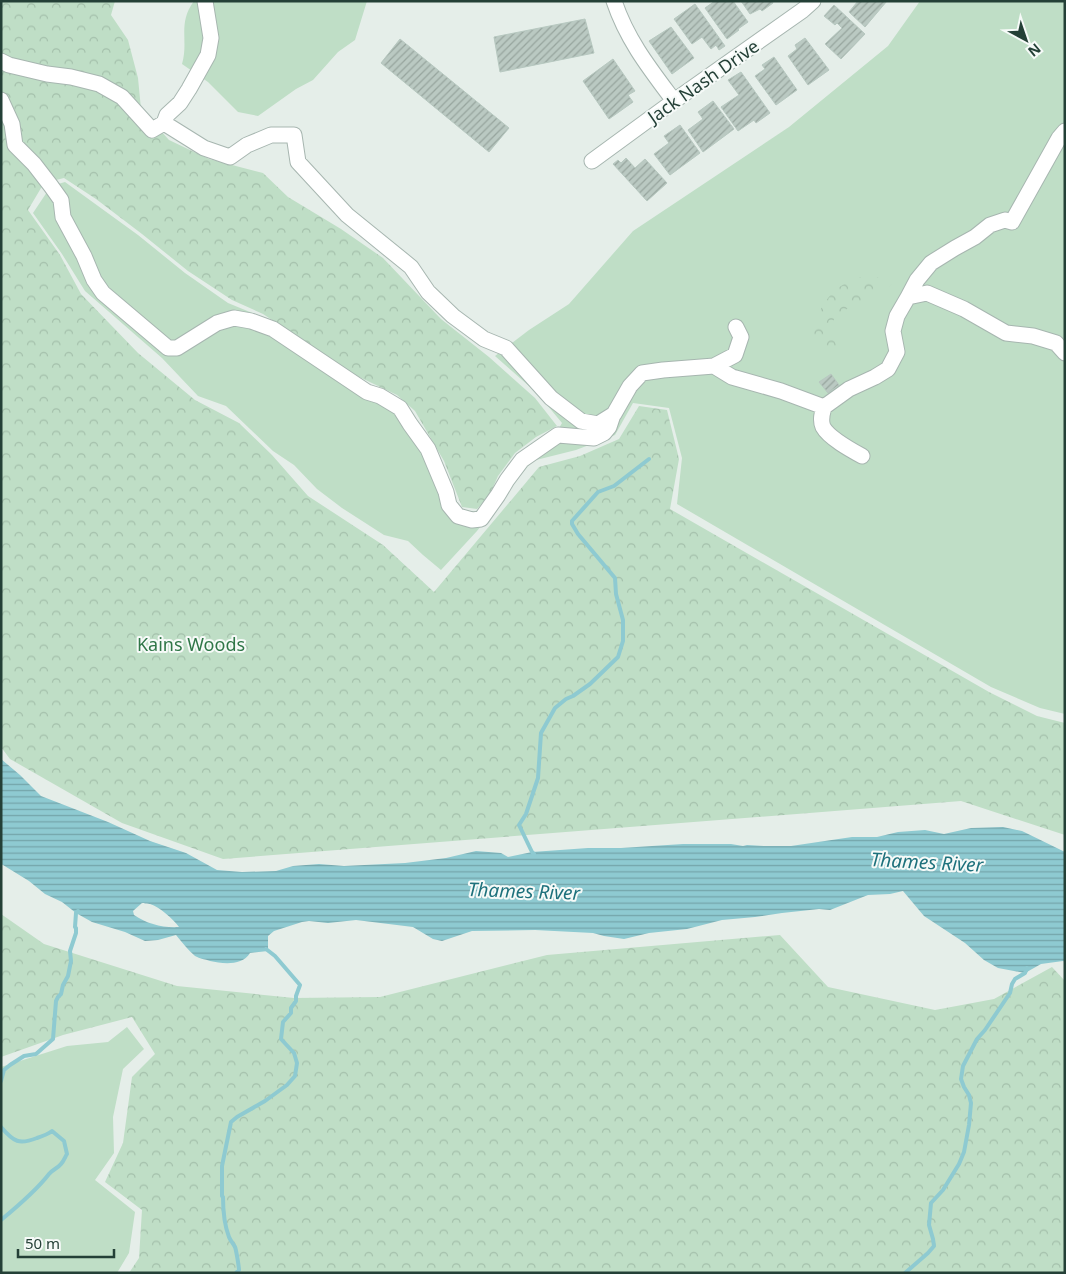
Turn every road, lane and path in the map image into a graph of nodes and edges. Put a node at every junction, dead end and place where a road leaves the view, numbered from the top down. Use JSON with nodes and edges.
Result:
{"nodes":[{"id":1,"x":205,"y":1,"type":"edge"},
{"id":2,"x":614,"y":1,"type":"edge"},
{"id":3,"x":813,"y":1,"type":"edge"},
{"id":4,"x":1,"y":61,"type":"edge"},
{"id":5,"x":1,"y":100,"type":"edge"},
{"id":6,"x":674,"y":101,"type":"junction"},
{"id":7,"x":164,"y":122,"type":"junction"},
{"id":8,"x":1065,"y":131,"type":"edge"},
{"id":9,"x":592,"y":161,"type":"dead end"},
{"id":10,"x":908,"y":298,"type":"junction"},
{"id":11,"x":736,"y":327,"type":"dead end"},
{"id":12,"x":1065,"y":353,"type":"edge"},
{"id":13,"x":714,"y":366,"type":"junction"},
{"id":14,"x":824,"y":407,"type":"junction"},
{"id":15,"x":614,"y":414,"type":"junction"},
{"id":16,"x":862,"y":456,"type":"dead end"}],
"edges":[{"from":1,"to":7,"type":"street"},
{"from":2,"to":6,"type":"street"},
{"from":3,"to":6,"type":"street","name":"Jack Nash Drive"},
{"from":4,"to":7,"type":"street"},
{"from":5,"to":15,"type":"street"},
{"from":6,"to":9,"type":"street","name":"Jack Nash Drive"},
{"from":7,"to":15,"type":"street"},
{"from":8,"to":10,"type":"street"},
{"from":10,"to":12,"type":"street"},
{"from":10,"to":14,"type":"street"},
{"from":11,"to":13,"type":"street"},
{"from":13,"to":14,"type":"street"},
{"from":13,"to":15,"type":"street"},
{"from":14,"to":16,"type":"street"}]}
